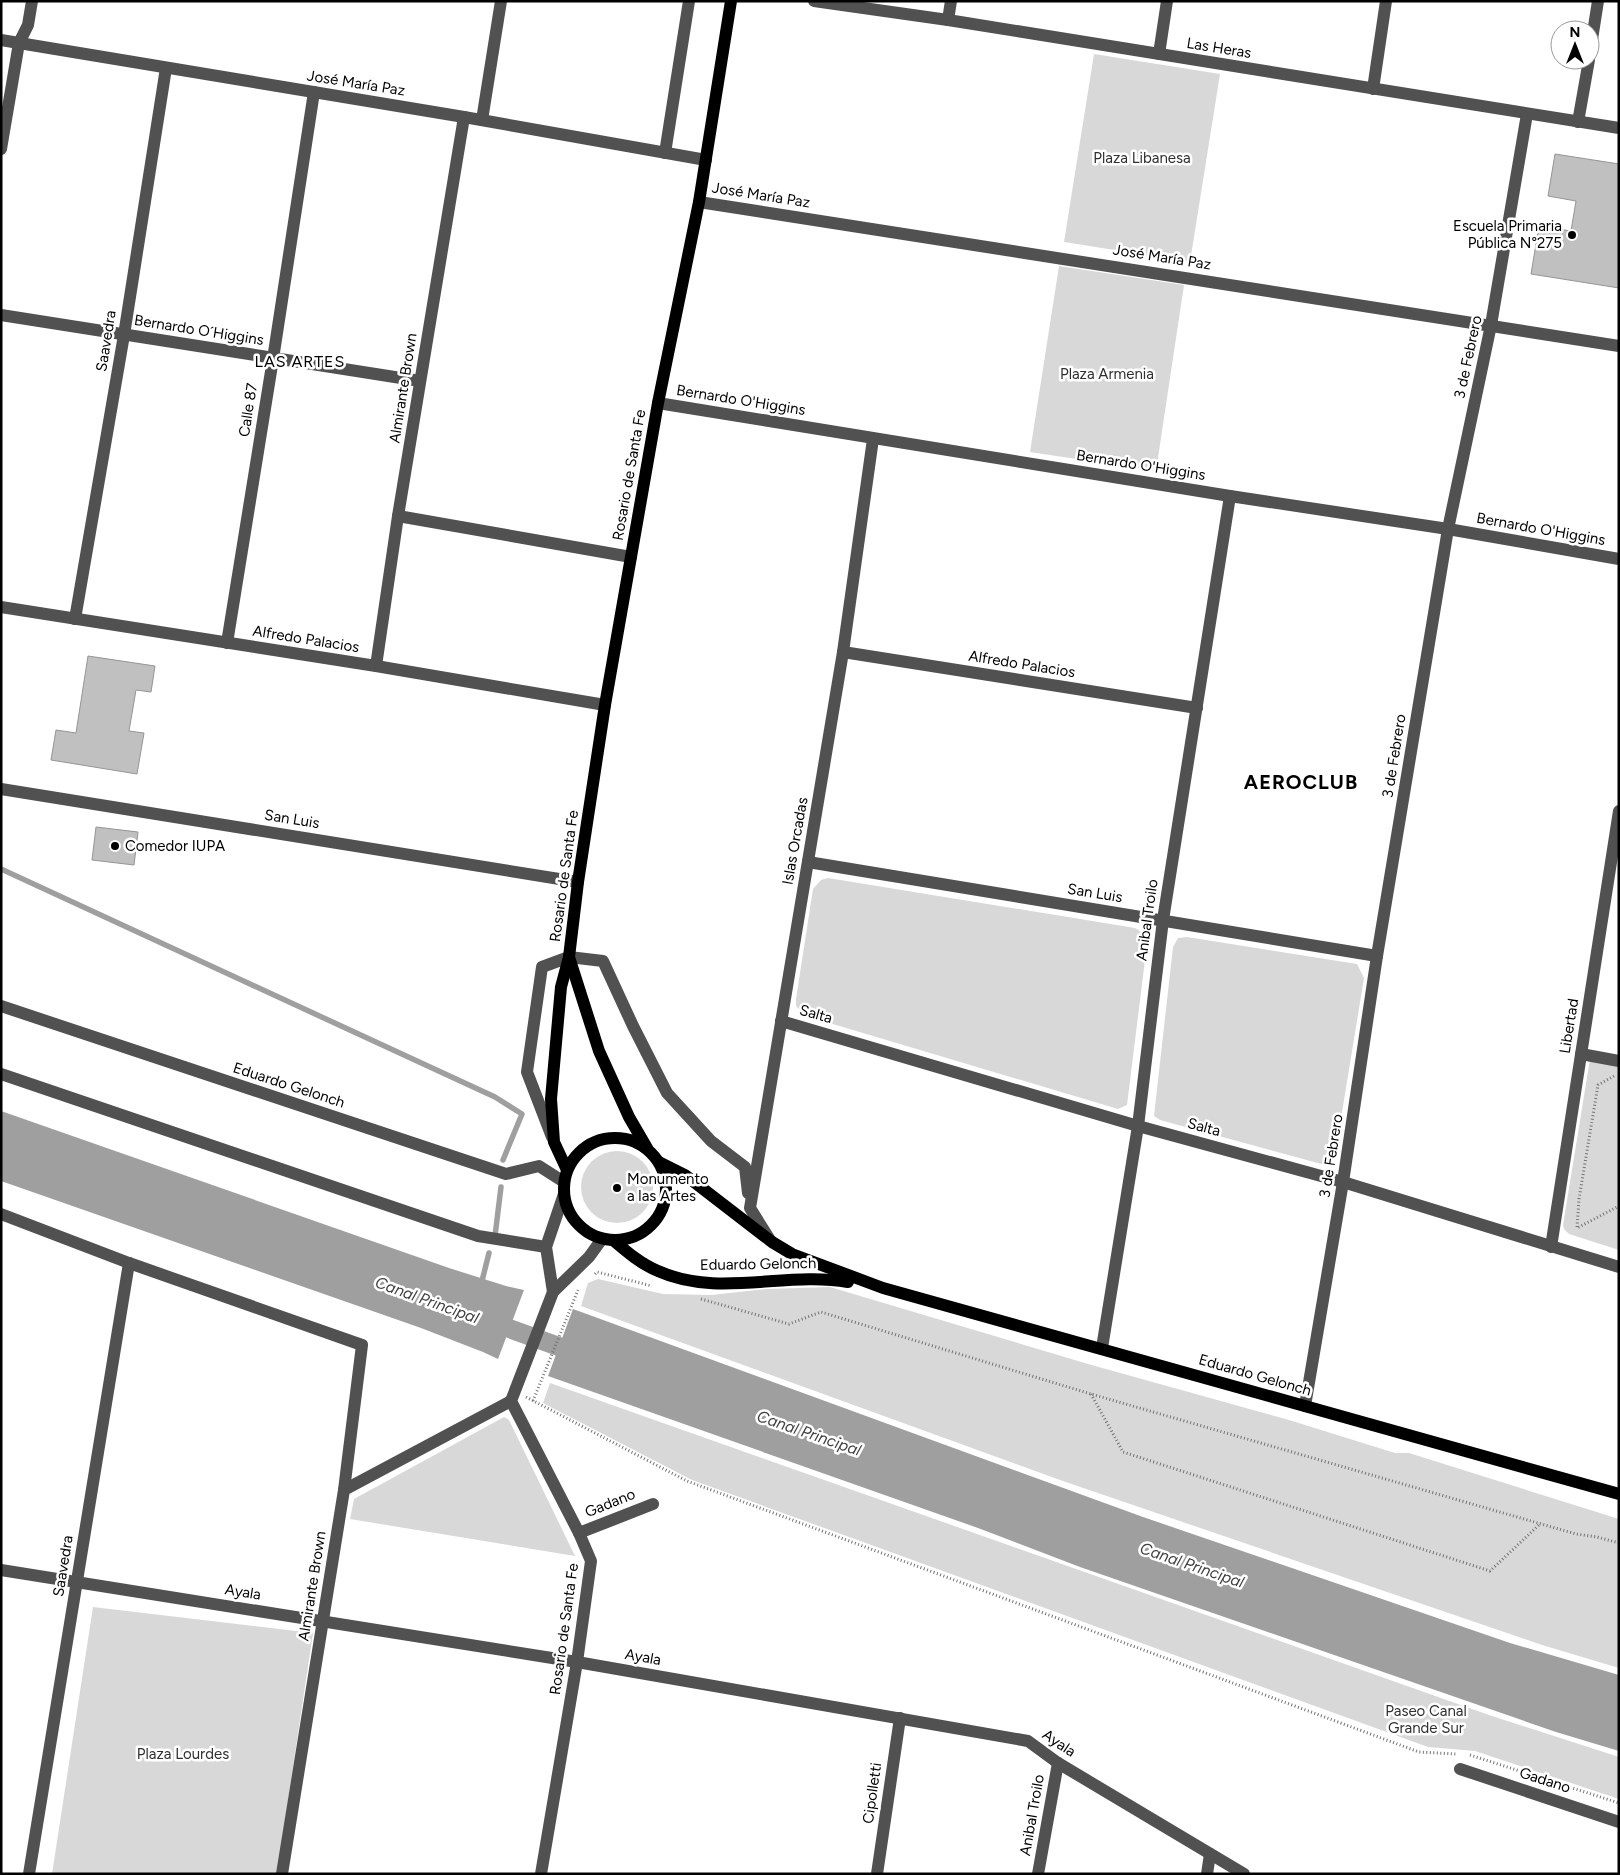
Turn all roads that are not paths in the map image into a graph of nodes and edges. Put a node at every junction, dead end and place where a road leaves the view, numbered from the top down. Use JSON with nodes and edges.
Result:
{"nodes":[{"id":1,"x":32,"y":1,"type":"edge"},
{"id":2,"x":501,"y":1,"type":"edge"},
{"id":3,"x":689,"y":1,"type":"edge"},
{"id":4,"x":731,"y":1,"type":"edge"},
{"id":5,"x":814,"y":1,"type":"edge"},
{"id":6,"x":951,"y":1,"type":"edge"},
{"id":7,"x":1167,"y":1,"type":"edge"},
{"id":8,"x":1386,"y":1,"type":"edge"},
{"id":9,"x":1598,"y":1,"type":"edge"},
{"id":10,"x":948,"y":20,"type":"junction"},
{"id":11,"x":1595,"y":20,"type":"edge"},
{"id":12,"x":1,"y":40,"type":"edge"},
{"id":13,"x":19,"y":43,"type":"junction"},
{"id":14,"x":1159,"y":54,"type":"junction"},
{"id":15,"x":166,"y":68,"type":"junction"},
{"id":16,"x":1587,"y":70,"type":"edge"},
{"id":17,"x":1373,"y":89,"type":"junction"},
{"id":18,"x":314,"y":92,"type":"junction"},
{"id":19,"x":1527,"y":114,"type":"junction"},
{"id":20,"x":464,"y":117,"type":"junction"},
{"id":21,"x":482,"y":120,"type":"junction"},
{"id":22,"x":1578,"y":122,"type":"junction"},
{"id":23,"x":1619,"y":128,"type":"edge"},
{"id":24,"x":1,"y":149,"type":"edge"},
{"id":25,"x":665,"y":153,"type":"junction"},
{"id":26,"x":706,"y":160,"type":"junction"},
{"id":27,"x":699,"y":202,"type":"junction"},
{"id":28,"x":1,"y":315,"type":"edge"},
{"id":29,"x":1492,"y":325,"type":"junction"},
{"id":30,"x":124,"y":335,"type":"junction"},
{"id":31,"x":1619,"y":346,"type":"edge"},
{"id":32,"x":273,"y":359,"type":"junction"},
{"id":33,"x":420,"y":381,"type":"junction"},
{"id":34,"x":658,"y":403,"type":"junction"},
{"id":35,"x":873,"y":439,"type":"junction"},
{"id":36,"x":1230,"y":496,"type":"junction"},
{"id":37,"x":398,"y":516,"type":"junction"},
{"id":38,"x":1448,"y":529,"type":"junction"},
{"id":39,"x":631,"y":557,"type":"junction"},
{"id":40,"x":1619,"y":559,"type":"edge"},
{"id":41,"x":1,"y":607,"type":"edge"},
{"id":42,"x":75,"y":619,"type":"junction"},
{"id":43,"x":227,"y":643,"type":"junction"},
{"id":44,"x":843,"y":652,"type":"junction"},
{"id":45,"x":376,"y":666,"type":"junction"},
{"id":46,"x":605,"y":705,"type":"junction"},
{"id":47,"x":1197,"y":708,"type":"junction"},
{"id":48,"x":1,"y":789,"type":"edge"},
{"id":49,"x":1619,"y":811,"type":"edge"},
{"id":50,"x":808,"y":862,"type":"junction"},
{"id":51,"x":578,"y":882,"type":"junction"},
{"id":52,"x":1163,"y":920,"type":"junction"},
{"id":53,"x":1377,"y":956,"type":"junction"},
{"id":54,"x":569,"y":957,"type":"junction"},
{"id":55,"x":1,"y":1006,"type":"edge"},
{"id":56,"x":781,"y":1021,"type":"junction"},
{"id":57,"x":1582,"y":1054,"type":"junction"},
{"id":58,"x":1619,"y":1060,"type":"edge"},
{"id":59,"x":1,"y":1074,"type":"edge"},
{"id":60,"x":1138,"y":1126,"type":"junction"},
{"id":61,"x":554,"y":1142,"type":"junction"},
{"id":62,"x":648,"y":1150,"type":"junction"},
{"id":63,"x":659,"y":1162,"type":"junction"},
{"id":64,"x":565,"y":1182,"type":"junction"},
{"id":65,"x":1343,"y":1182,"type":"junction"},
{"id":66,"x":750,"y":1208,"type":"junction"},
{"id":67,"x":1,"y":1214,"type":"edge"},
{"id":68,"x":608,"y":1240,"type":"junction"},
{"id":69,"x":772,"y":1242,"type":"junction"},
{"id":70,"x":1552,"y":1246,"type":"junction"},
{"id":71,"x":546,"y":1247,"type":"junction"},
{"id":72,"x":129,"y":1263,"type":"junction"},
{"id":73,"x":1619,"y":1267,"type":"edge"},
{"id":74,"x":883,"y":1288,"type":"junction"},
{"id":75,"x":553,"y":1292,"type":"junction"},
{"id":76,"x":1102,"y":1348,"type":"junction"},
{"id":77,"x":513,"y":1396,"type":"junction"},
{"id":78,"x":1305,"y":1406,"type":"junction"},
{"id":79,"x":344,"y":1490,"type":"junction"},
{"id":80,"x":1619,"y":1494,"type":"edge"},
{"id":81,"x":653,"y":1504,"type":"dead end"},
{"id":82,"x":579,"y":1533,"type":"junction"},
{"id":83,"x":1,"y":1570,"type":"edge"},
{"id":84,"x":77,"y":1582,"type":"junction"},
{"id":85,"x":322,"y":1622,"type":"junction"},
{"id":86,"x":577,"y":1662,"type":"junction"},
{"id":87,"x":900,"y":1718,"type":"junction"},
{"id":88,"x":1058,"y":1763,"type":"junction"},
{"id":89,"x":1460,"y":1770,"type":"dead end"},
{"id":90,"x":1619,"y":1822,"type":"edge"},
{"id":91,"x":1210,"y":1854,"type":"junction"},
{"id":92,"x":29,"y":1874,"type":"edge"},
{"id":93,"x":282,"y":1874,"type":"edge"},
{"id":94,"x":541,"y":1874,"type":"edge"},
{"id":95,"x":877,"y":1874,"type":"edge"},
{"id":96,"x":1038,"y":1874,"type":"edge"},
{"id":97,"x":1207,"y":1874,"type":"edge"},
{"id":98,"x":1244,"y":1874,"type":"edge"}],
"edges":[{"from":1,"to":13,"type":"street"},
{"from":2,"to":21,"type":"street"},
{"from":3,"to":25,"type":"street"},
{"from":4,"to":26,"type":"main road","name":"Rosario de Santa Fe"},
{"from":5,"to":10,"type":"street","name":"Las Heras"},
{"from":6,"to":10,"type":"street"},
{"from":7,"to":14,"type":"street"},
{"from":8,"to":17,"type":"street"},
{"from":9,"to":11,"type":"street"},
{"from":10,"to":14,"type":"street","name":"Las Heras"},
{"from":12,"to":13,"type":"street","name":"José María Paz"},
{"from":13,"to":15,"type":"street","name":"José María Paz"},
{"from":13,"to":24,"type":"street"},
{"from":14,"to":17,"type":"street","name":"Las Heras"},
{"from":15,"to":18,"type":"street","name":"José María Paz"},
{"from":15,"to":30,"type":"street","name":"Saavedra"},
{"from":16,"to":22,"type":"street"},
{"from":17,"to":19,"type":"street","name":"Las Heras"},
{"from":18,"to":20,"type":"street","name":"José María Paz"},
{"from":18,"to":32,"type":"street","name":"Calle 87"},
{"from":19,"to":22,"type":"street","name":"Las Heras"},
{"from":19,"to":29,"type":"street","name":"3 de Febrero"},
{"from":20,"to":21,"type":"street","name":"José María Paz"},
{"from":20,"to":33,"type":"street","name":"Almirante Brown"},
{"from":21,"to":25,"type":"street","name":"José María Paz"},
{"from":22,"to":23,"type":"street","name":"Las Heras"},
{"from":25,"to":26,"type":"street","name":"José María Paz"},
{"from":26,"to":27,"type":"main road","name":"Rosario de Santa Fe"},
{"from":27,"to":29,"type":"street","name":"José María Paz"},
{"from":27,"to":34,"type":"main road","name":"Rosario de Santa Fe"},
{"from":28,"to":30,"type":"street","name":"Bernardo O´Higgins"},
{"from":29,"to":31,"type":"street","name":"José María Paz"},
{"from":29,"to":38,"type":"street","name":"3 de Febrero"},
{"from":30,"to":32,"type":"street","name":"Bernardo O´Higgins"},
{"from":30,"to":42,"type":"street","name":"Saavedra"},
{"from":32,"to":33,"type":"street","name":"Bernardo O´Higgins"},
{"from":32,"to":43,"type":"street","name":"Calle 87"},
{"from":33,"to":37,"type":"street","name":"Almirante Brown"},
{"from":34,"to":35,"type":"street","name":"Bernardo O'Higgins"},
{"from":34,"to":39,"type":"main road","name":"Rosario de Santa Fe"},
{"from":35,"to":36,"type":"street","name":"Bernardo O'Higgins"},
{"from":35,"to":44,"type":"street","name":"Islas Orcadas"},
{"from":36,"to":38,"type":"street","name":"Bernardo O'Higgins"},
{"from":36,"to":47,"type":"street","name":"Anibal Troilo"},
{"from":37,"to":39,"type":"street"},
{"from":37,"to":45,"type":"street","name":"Almirante Brown"},
{"from":38,"to":40,"type":"street","name":"Bernardo O'Higgins"},
{"from":38,"to":53,"type":"street","name":"3 de Febrero"},
{"from":39,"to":46,"type":"main road","name":"Rosario de Santa Fe"},
{"from":41,"to":42,"type":"street","name":"Alfredo Palacios"},
{"from":42,"to":43,"type":"street","name":"Alfredo Palacios"},
{"from":43,"to":45,"type":"street","name":"Alfredo Palacios"},
{"from":44,"to":47,"type":"street","name":"Alfredo Palacios"},
{"from":44,"to":50,"type":"street","name":"Islas Orcadas"},
{"from":45,"to":46,"type":"street","name":"Alfredo Palacios"},
{"from":46,"to":51,"type":"main road","name":"Rosario de Santa Fe"},
{"from":47,"to":52,"type":"street","name":"Anibal Troilo"},
{"from":48,"to":51,"type":"street","name":"San Luis"},
{"from":49,"to":57,"type":"street","name":"Libertad"},
{"from":50,"to":52,"type":"street","name":"San Luis"},
{"from":50,"to":56,"type":"street","name":"Islas Orcadas"},
{"from":51,"to":54,"type":"main road","name":"Rosario de Santa Fe"},
{"from":52,"to":53,"type":"street","name":"San Luis"},
{"from":52,"to":60,"type":"street","name":"Anibal Troilo"},
{"from":53,"to":65,"type":"street","name":"3 de Febrero"},
{"from":54,"to":61,"type":"main road","name":"Rosario de Santa Fe"},
{"from":54,"to":61,"type":"street"},
{"from":54,"to":62,"type":"main road","name":"Rosario de Santa Fe"},
{"from":54,"to":66,"type":"street"},
{"from":55,"to":64,"type":"street","name":"Eduardo Gelonch"},
{"from":56,"to":60,"type":"street","name":"Salta"},
{"from":56,"to":66,"type":"street","name":"Islas Orcadas"},
{"from":57,"to":58,"type":"street"},
{"from":57,"to":70,"type":"street","name":"Libertad"},
{"from":59,"to":71,"type":"street"},
{"from":60,"to":65,"type":"street","name":"Salta"},
{"from":60,"to":76,"type":"street","name":"Anibal Troilo"},
{"from":61,"to":64,"type":"main road","name":"Rosario de Santa Fe"},
{"from":62,"to":63,"type":"main road","name":"Eduardo Gelonch"},
{"from":62,"to":64,"type":"main road","name":"Eduardo Gelonch"},
{"from":63,"to":68,"type":"main road","name":"Eduardo Gelonch"},
{"from":63,"to":69,"type":"main road","name":"Eduardo Gelonch"},
{"from":64,"to":68,"type":"main road","name":"Eduardo Gelonch"},
{"from":64,"to":71,"type":"street"},
{"from":65,"to":70,"type":"street","name":"Salta"},
{"from":65,"to":78,"type":"street","name":"3 de Febrero"},
{"from":66,"to":69,"type":"street"},
{"from":67,"to":72,"type":"street"},
{"from":68,"to":74,"type":"main road","name":"Eduardo Gelonch"},
{"from":68,"to":75,"type":"street"},
{"from":69,"to":74,"type":"main road","name":"Eduardo Gelonch"},
{"from":70,"to":73,"type":"street","name":"Salta"},
{"from":71,"to":75,"type":"street"},
{"from":72,"to":79,"type":"street","name":"Almirante Brown"},
{"from":72,"to":84,"type":"street","name":"Saavedra"},
{"from":74,"to":76,"type":"main road","name":"Eduardo Gelonch"},
{"from":75,"to":77,"type":"street"},
{"from":76,"to":78,"type":"main road","name":"Eduardo Gelonch"},
{"from":77,"to":79,"type":"street"},
{"from":77,"to":82,"type":"street","name":"Rosario de Santa Fe"},
{"from":78,"to":80,"type":"main road","name":"Eduardo Gelonch"},
{"from":79,"to":85,"type":"street","name":"Almirante Brown"},
{"from":81,"to":82,"type":"street","name":"Gadano"},
{"from":82,"to":86,"type":"street","name":"Rosario de Santa Fe"},
{"from":83,"to":84,"type":"street","name":"Ayala"},
{"from":84,"to":85,"type":"street","name":"Ayala"},
{"from":84,"to":92,"type":"street","name":"Saavedra"},
{"from":85,"to":86,"type":"street","name":"Ayala"},
{"from":85,"to":93,"type":"street","name":"Almirante Brown"},
{"from":86,"to":87,"type":"street","name":"Ayala"},
{"from":86,"to":94,"type":"street","name":"Rosario de Santa Fe"},
{"from":87,"to":88,"type":"street","name":"Ayala"},
{"from":87,"to":95,"type":"street","name":"Cipolletti"},
{"from":88,"to":91,"type":"street","name":"Ayala"},
{"from":88,"to":96,"type":"street","name":"Anibal Troilo"},
{"from":89,"to":90,"type":"street","name":"Gadano"},
{"from":91,"to":97,"type":"street"},
{"from":91,"to":98,"type":"street","name":"Ayala"}]}
